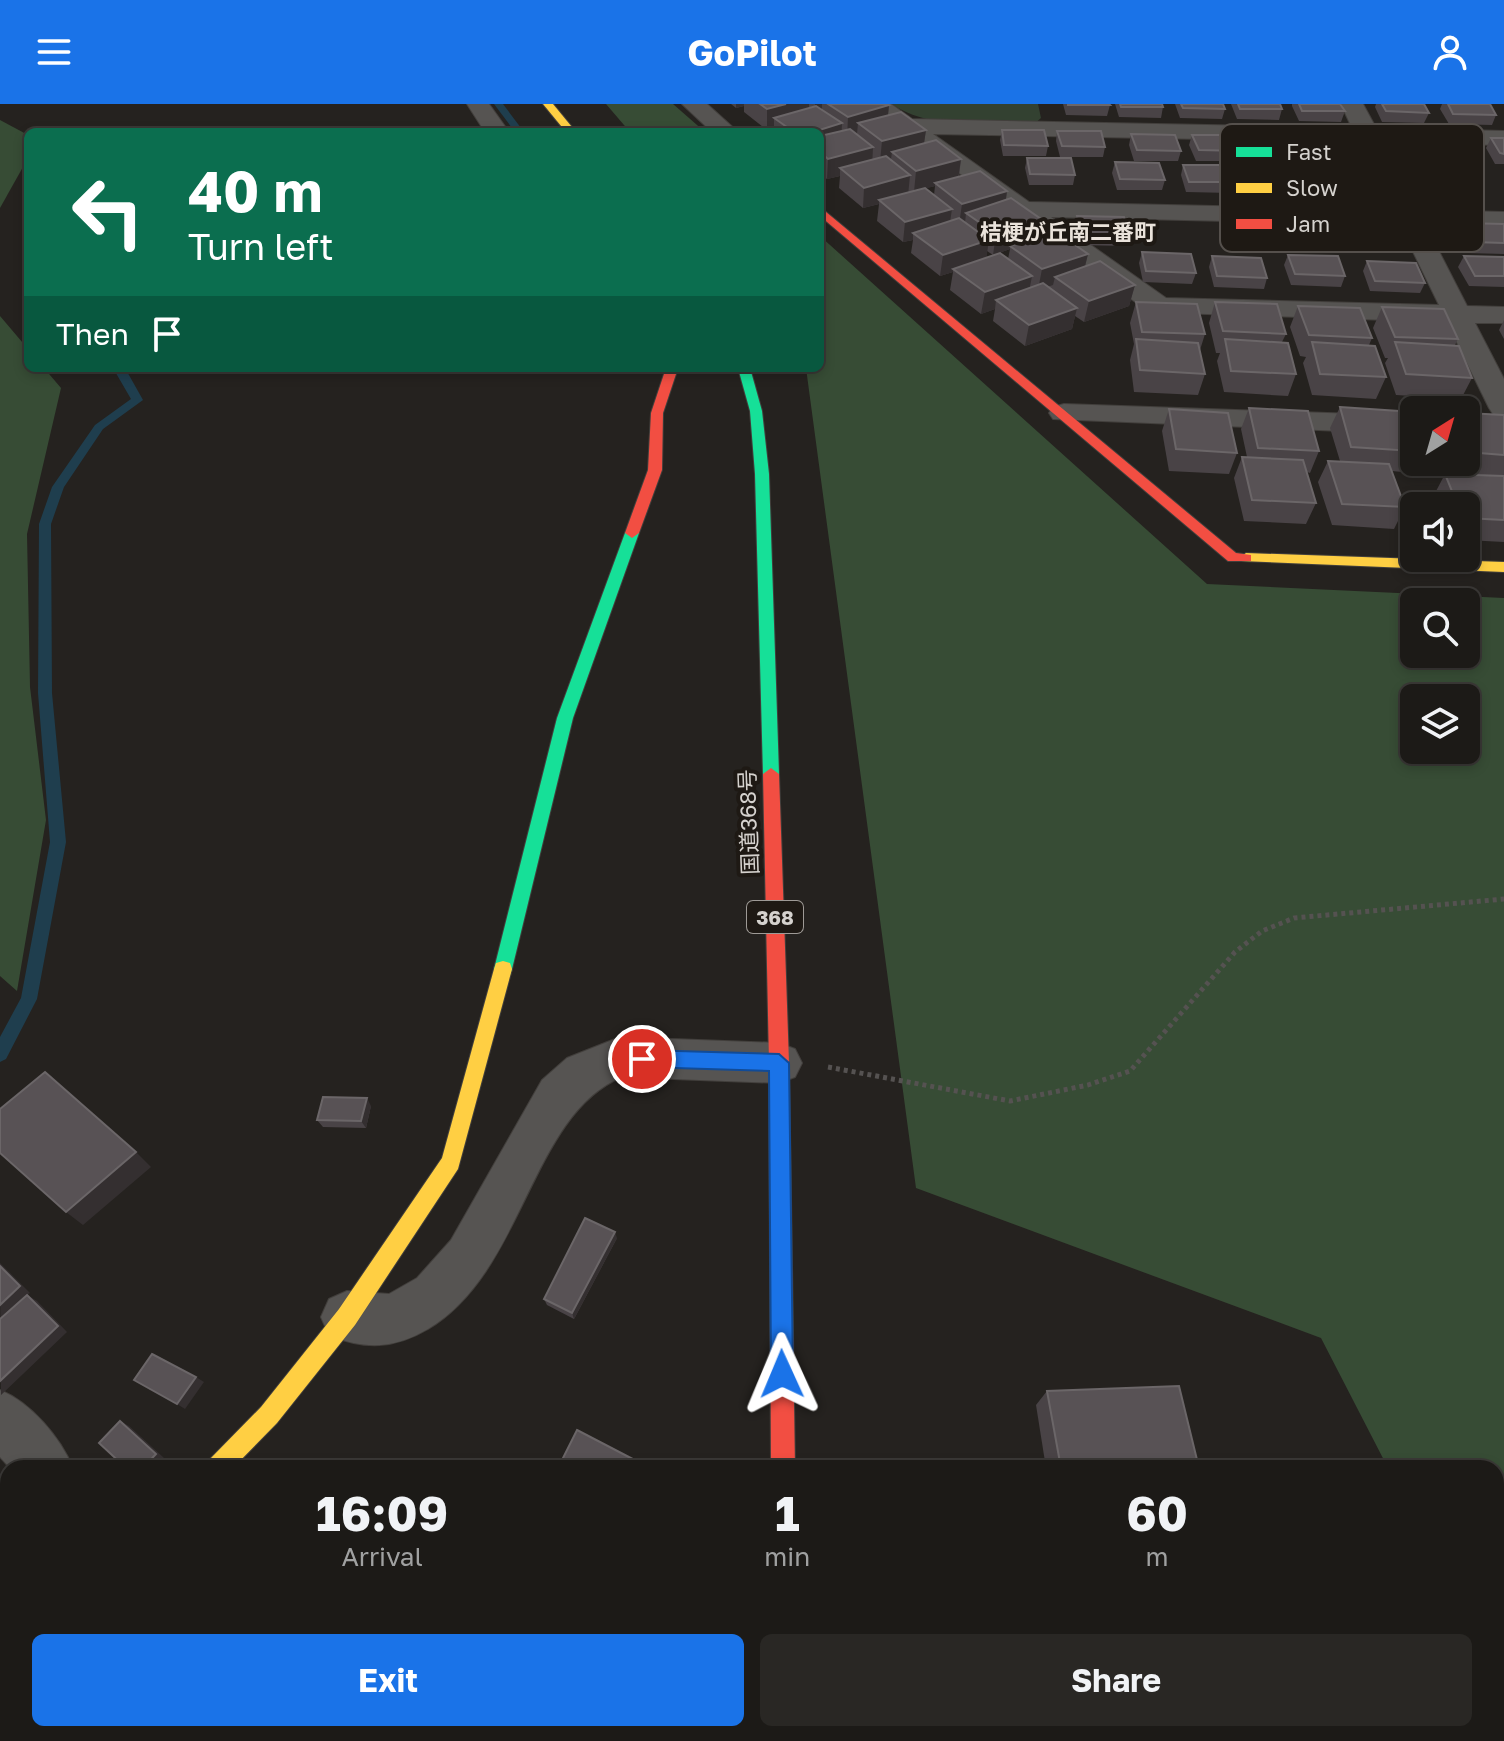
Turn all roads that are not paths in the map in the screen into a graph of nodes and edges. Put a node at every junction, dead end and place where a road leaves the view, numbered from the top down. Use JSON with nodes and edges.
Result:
{"nodes":[{"id":1,"x":478,"y":104,"type":"edge"},
{"id":2,"x":548,"y":104,"type":"edge"},
{"id":3,"x":693,"y":104,"type":"edge"},
{"id":4,"x":876,"y":104,"type":"edge"},
{"id":5,"x":1048,"y":104,"type":"edge"},
{"id":6,"x":1352,"y":104,"type":"edge"},
{"id":7,"x":1362,"y":124,"type":"edge"},
{"id":8,"x":908,"y":126,"type":"junction"},
{"id":9,"x":494,"y":128,"type":"edge"},
{"id":10,"x":568,"y":128,"type":"edge"},
{"id":11,"x":721,"y":128,"type":"edge"},
{"id":12,"x":1054,"y":130,"type":"junction"},
{"id":13,"x":1220,"y":133,"type":"edge"},
{"id":14,"x":1484,"y":138,"type":"edge"},
{"id":15,"x":1504,"y":138,"type":"edge"},
{"id":16,"x":1021,"y":209,"type":"junction"},
{"id":17,"x":824,"y":213,"type":"edge"},
{"id":18,"x":1220,"y":214,"type":"edge"},
{"id":19,"x":1484,"y":220,"type":"edge"},
{"id":20,"x":1504,"y":220,"type":"edge"},
{"id":21,"x":1425,"y":252,"type":"edge"},
{"id":22,"x":1457,"y":314,"type":"junction"},
{"id":23,"x":1504,"y":315,"type":"edge"},
{"id":24,"x":671,"y":372,"type":"edge"},
{"id":25,"x":745,"y":372,"type":"edge"},
{"id":26,"x":1504,"y":408,"type":"edge"},
{"id":27,"x":1064,"y":413,"type":"junction"},
{"id":28,"x":1400,"y":425,"type":"edge"},
{"id":29,"x":1504,"y":567,"type":"edge"},
{"id":30,"x":779,"y":1063,"type":"junction"},
{"id":31,"x":347,"y":1317,"type":"junction"},
{"id":32,"x":0,"y":1417,"type":"edge"},
{"id":33,"x":39,"y":1460,"type":"edge"},
{"id":34,"x":225,"y":1460,"type":"edge"},
{"id":35,"x":783,"y":1460,"type":"edge"}],
"edges":[{"from":1,"to":9,"type":"street"},
{"from":2,"to":10,"type":"main road"},
{"from":3,"to":11,"type":"street"},
{"from":4,"to":8,"type":"street"},
{"from":5,"to":12,"type":"street"},
{"from":6,"to":7,"type":"street"},
{"from":8,"to":12,"type":"street"},
{"from":8,"to":16,"type":"street"},
{"from":12,"to":13,"type":"street"},
{"from":14,"to":15,"type":"street"},
{"from":16,"to":18,"type":"street"},
{"from":16,"to":22,"type":"street"},
{"from":17,"to":27,"type":"main road"},
{"from":19,"to":20,"type":"street"},
{"from":21,"to":22,"type":"street"},
{"from":22,"to":23,"type":"street"},
{"from":22,"to":26,"type":"street"},
{"from":24,"to":31,"type":"main road"},
{"from":25,"to":30,"type":"main road","name":"国道368号","number":"368"},
{"from":27,"to":28,"type":"street"},
{"from":27,"to":29,"type":"main road"},
{"from":30,"to":31,"type":"street"},
{"from":30,"to":35,"type":"main road","name":"国道368号","number":"368"},
{"from":31,"to":34,"type":"main road"},
{"from":32,"to":33,"type":"street"}]}
